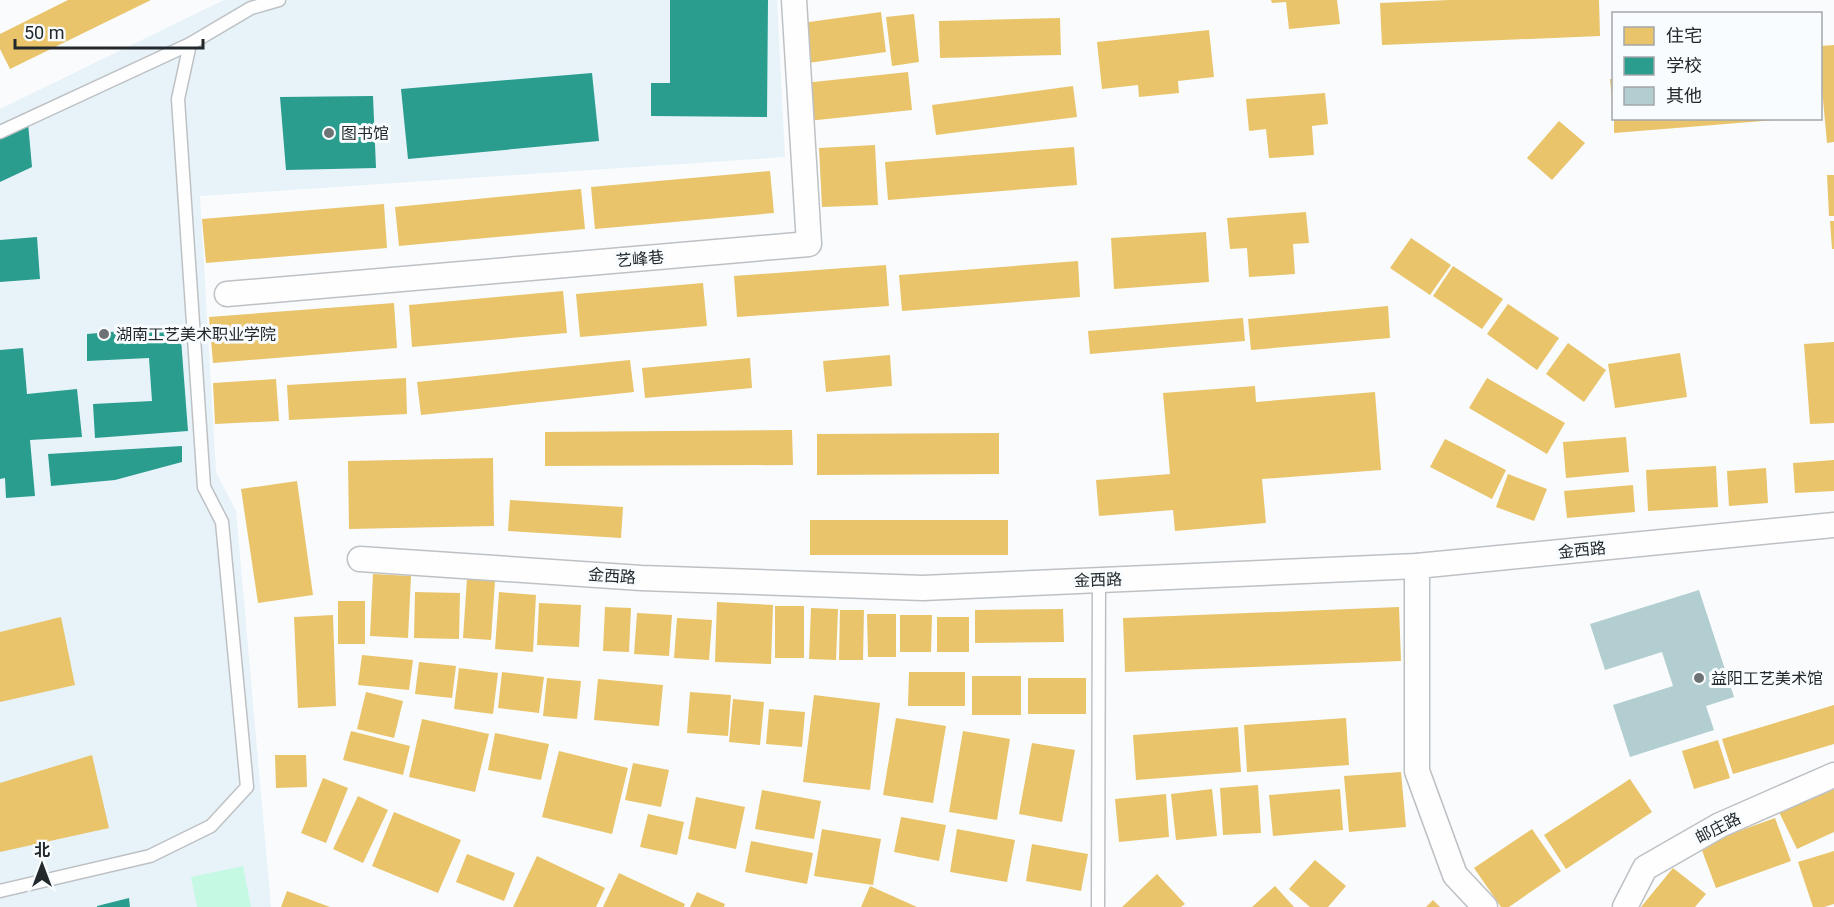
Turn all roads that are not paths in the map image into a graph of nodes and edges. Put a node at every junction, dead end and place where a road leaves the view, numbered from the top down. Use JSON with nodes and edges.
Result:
{"nodes":[{"id":1,"x":279,"y":0,"type":"edge"},
{"id":2,"x":795,"y":0,"type":"edge"},
{"id":3,"x":190,"y":44,"type":"junction"},
{"id":4,"x":0,"y":132,"type":"edge"},
{"id":5,"x":227,"y":294,"type":"dead end"},
{"id":6,"x":1834,"y":525,"type":"edge"},
{"id":7,"x":360,"y":559,"type":"dead end"},
{"id":8,"x":1417,"y":566,"type":"junction"},
{"id":9,"x":1099,"y":580,"type":"junction"},
{"id":10,"x":1834,"y":775,"type":"edge"},
{"id":11,"x":0,"y":891,"type":"edge"},
{"id":12,"x":1098,"y":907,"type":"edge"},
{"id":13,"x":1485,"y":907,"type":"edge"},
{"id":14,"x":1625,"y":907,"type":"edge"}],
"edges":[{"from":1,"to":3,"type":"lane"},
{"from":2,"to":5,"type":"street","name":"艺峰巷"},
{"from":3,"to":4,"type":"lane"},
{"from":3,"to":11,"type":"lane"},
{"from":6,"to":8,"type":"street","name":"金西路"},
{"from":7,"to":9,"type":"street","name":"金西路"},
{"from":8,"to":9,"type":"street","name":"金西路"},
{"from":8,"to":13,"type":"street"},
{"from":9,"to":12,"type":"lane"},
{"from":10,"to":14,"type":"street","name":"邮庄路"}]}
